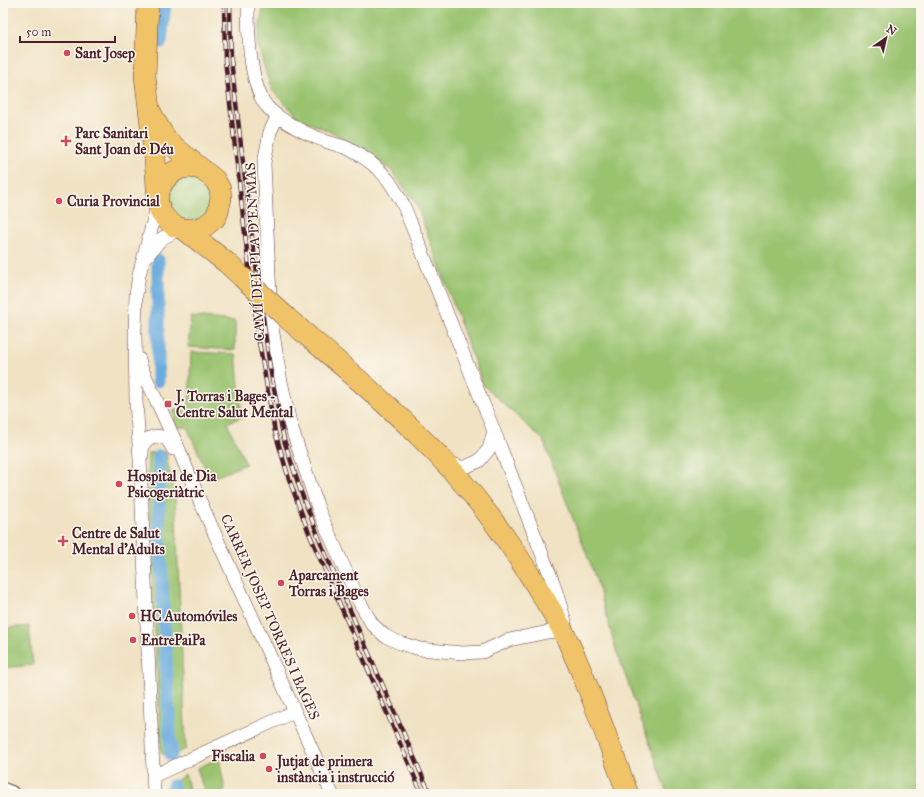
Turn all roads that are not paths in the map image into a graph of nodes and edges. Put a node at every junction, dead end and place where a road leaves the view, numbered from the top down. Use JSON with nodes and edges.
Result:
{"nodes":[{"id":1,"x":148,"y":3,"type":"edge"},
{"id":2,"x":248,"y":3,"type":"edge"},
{"id":3,"x":150,"y":111,"type":"junction"},
{"id":4,"x":278,"y":116,"type":"junction"},
{"id":5,"x":203,"y":170,"type":"junction"},
{"id":6,"x":158,"y":198,"type":"junction"},
{"id":7,"x":218,"y":212,"type":"junction"},
{"id":8,"x":182,"y":229,"type":"junction"},
{"id":9,"x":142,"y":263,"type":"junction"},
{"id":10,"x":227,"y":263,"type":"junction"},
{"id":11,"x":136,"y":341,"type":"junction"},
{"id":12,"x":136,"y":401,"type":"junction"},
{"id":13,"x":164,"y":418,"type":"junction"},
{"id":14,"x":494,"y":431,"type":"junction"},
{"id":15,"x":140,"y":459,"type":"junction"},
{"id":16,"x":442,"y":460,"type":"junction"},
{"id":17,"x":190,"y":478,"type":"junction"},
{"id":18,"x":563,"y":631,"type":"junction"},
{"id":19,"x":586,"y":683,"type":"junction"},
{"id":20,"x":294,"y":712,"type":"junction"},
{"id":21,"x":153,"y":776,"type":"junction"},
{"id":22,"x":3,"y":791,"type":"edge"},
{"id":23,"x":11,"y":794,"type":"edge"},
{"id":24,"x":154,"y":794,"type":"edge"},
{"id":25,"x":332,"y":794,"type":"edge"},
{"id":26,"x":628,"y":794,"type":"edge"}],
"edges":[{"from":1,"to":3,"type":"main road"},
{"from":2,"to":4,"type":"street"},
{"from":3,"to":5,"type":"main road"},
{"from":3,"to":6,"type":"main road"},
{"from":4,"to":14,"type":"street"},
{"from":4,"to":18,"type":"street","name":"CAMÍ DEL PLA D'EN MAS"},
{"from":5,"to":6,"type":"main road"},
{"from":5,"to":7,"type":"main road"},
{"from":6,"to":8,"type":"main road"},
{"from":6,"to":9,"type":"street"},
{"from":7,"to":8,"type":"main road"},
{"from":7,"to":10,"type":"main road"},
{"from":8,"to":9,"type":"street"},
{"from":8,"to":10,"type":"main road"},
{"from":9,"to":11,"type":"street"},
{"from":10,"to":16,"type":"main road","bridge":true},
{"from":11,"to":12,"type":"street"},
{"from":11,"to":13,"type":"street","name":"CARRER JOSEP TORRES I BAGES"},
{"from":12,"to":13,"type":"street"},
{"from":12,"to":15,"type":"street"},
{"from":13,"to":17,"type":"street","name":"CARRER JOSEP TORRES I BAGES"},
{"from":14,"to":16,"type":"street"},
{"from":14,"to":19,"type":"street"},
{"from":15,"to":17,"type":"street"},
{"from":15,"to":21,"type":"street"},
{"from":16,"to":18,"type":"main road"},
{"from":17,"to":20,"type":"street","name":"CARRER JOSEP TORRES I BAGES"},
{"from":18,"to":19,"type":"main road"},
{"from":19,"to":26,"type":"main road"},
{"from":20,"to":21,"type":"street"},
{"from":20,"to":25,"type":"street","name":"CARRER JOSEP TORRES I BAGES"},
{"from":21,"to":24,"type":"street"},
{"from":22,"to":23,"type":"street"}]}
